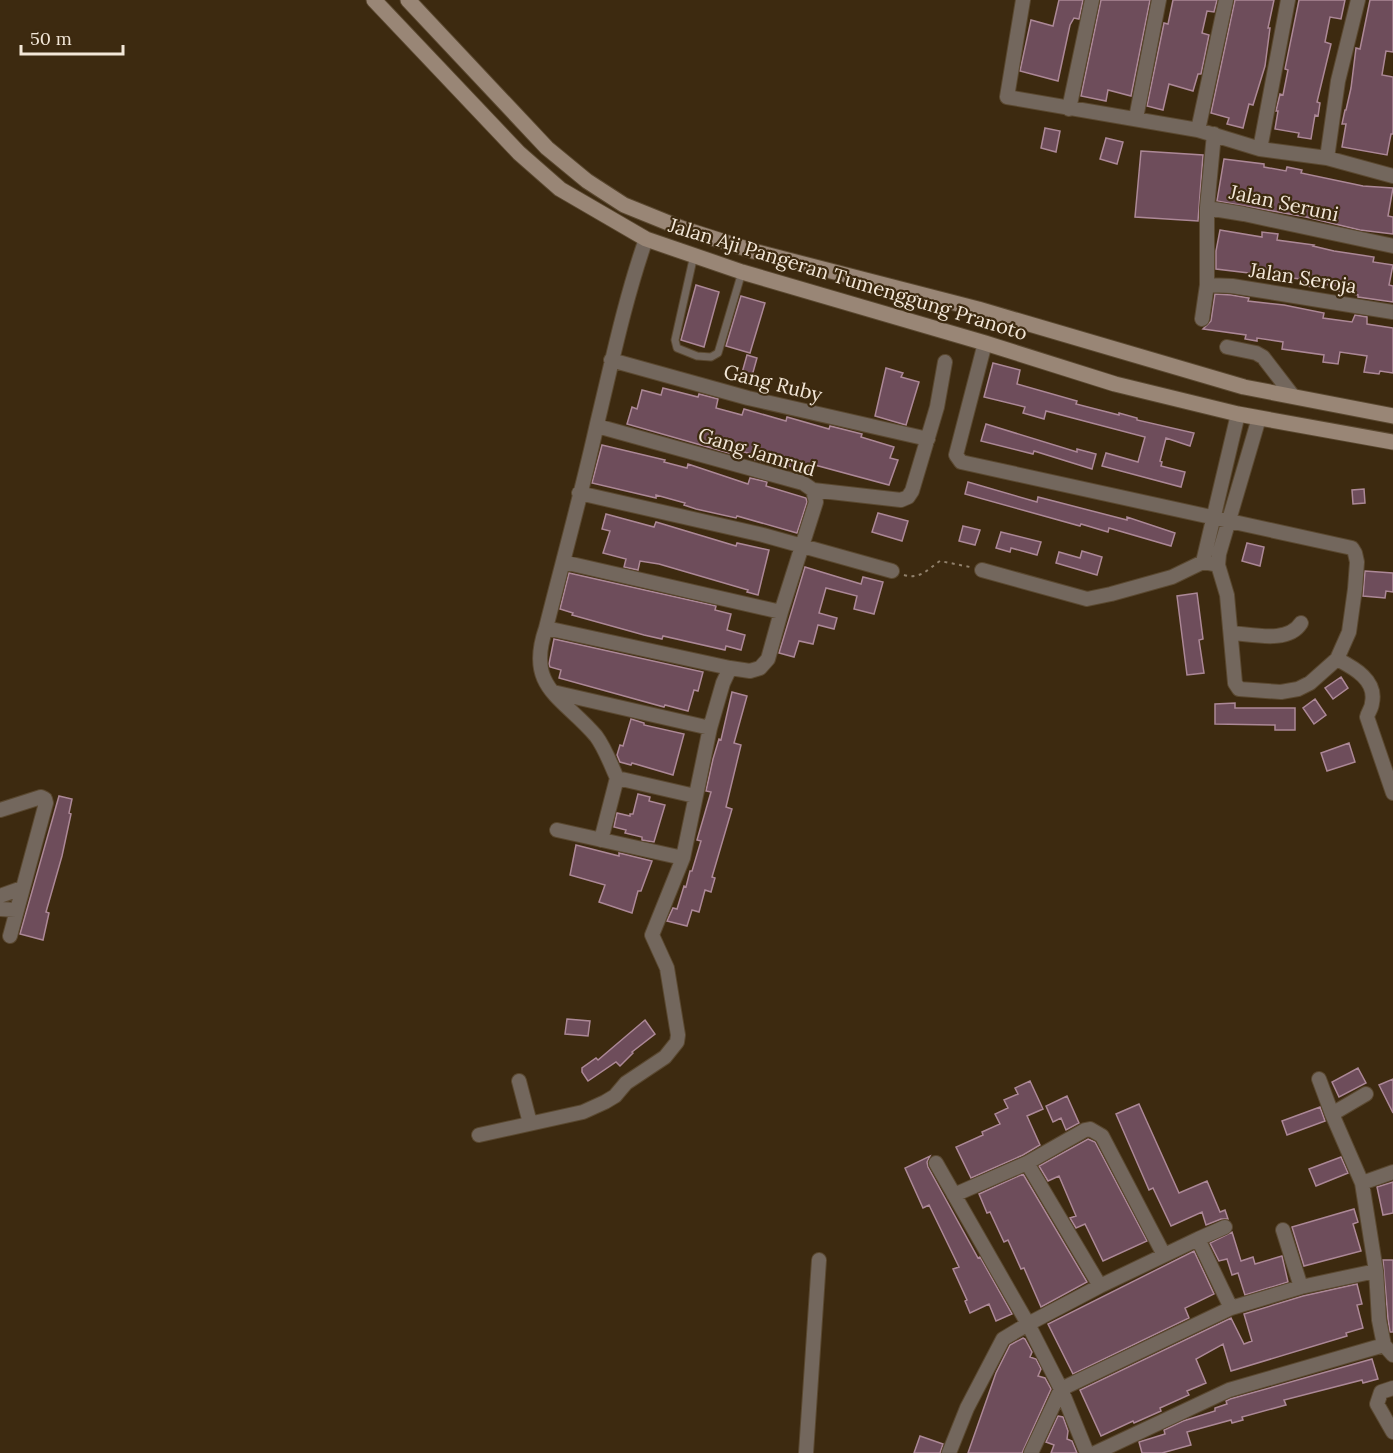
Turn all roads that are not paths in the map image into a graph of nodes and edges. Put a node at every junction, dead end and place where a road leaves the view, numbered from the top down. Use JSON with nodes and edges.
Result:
{"nodes":[{"id":1,"x":374,"y":0,"type":"edge"},
{"id":2,"x":408,"y":0,"type":"edge"},
{"id":3,"x":1023,"y":0,"type":"edge"},
{"id":4,"x":1092,"y":0,"type":"edge"},
{"id":5,"x":1160,"y":0,"type":"edge"},
{"id":6,"x":1226,"y":0,"type":"edge"},
{"id":7,"x":1288,"y":0,"type":"edge"},
{"id":8,"x":1358,"y":0,"type":"edge"},
{"id":9,"x":1068,"y":109,"type":"junction"},
{"id":10,"x":1136,"y":118,"type":"junction"},
{"id":11,"x":1198,"y":130,"type":"junction"},
{"id":12,"x":1214,"y":134,"type":"junction"},
{"id":13,"x":1260,"y":149,"type":"junction"},
{"id":14,"x":1327,"y":158,"type":"junction"},
{"id":15,"x":1393,"y":176,"type":"edge"},
{"id":16,"x":1207,"y":208,"type":"junction"},
{"id":17,"x":646,"y":239,"type":"junction"},
{"id":18,"x":1393,"y":246,"type":"edge"},
{"id":19,"x":694,"y":255,"type":"junction"},
{"id":20,"x":742,"y":272,"type":"junction"},
{"id":21,"x":1207,"y":285,"type":"junction"},
{"id":22,"x":1393,"y":312,"type":"edge"},
{"id":23,"x":1202,"y":319,"type":"dead end"},
{"id":24,"x":985,"y":343,"type":"junction"},
{"id":25,"x":1227,"y":347,"type":"dead end"},
{"id":26,"x":611,"y":360,"type":"junction"},
{"id":27,"x":945,"y":362,"type":"dead end"},
{"id":28,"x":1293,"y":396,"type":"junction"},
{"id":29,"x":1238,"y":414,"type":"junction"},
{"id":30,"x":1393,"y":416,"type":"edge"},
{"id":31,"x":1259,"y":418,"type":"junction"},
{"id":32,"x":597,"y":426,"type":"junction"},
{"id":33,"x":928,"y":439,"type":"junction"},
{"id":34,"x":1393,"y":441,"type":"edge"},
{"id":35,"x":813,"y":490,"type":"junction"},
{"id":36,"x":579,"y":493,"type":"junction"},
{"id":37,"x":1212,"y":518,"type":"junction"},
{"id":38,"x":1230,"y":522,"type":"junction"},
{"id":39,"x":803,"y":546,"type":"junction"},
{"id":40,"x":563,"y":561,"type":"junction"},
{"id":41,"x":1203,"y":562,"type":"junction"},
{"id":42,"x":1218,"y":566,"type":"junction"},
{"id":43,"x":982,"y":570,"type":"road end"},
{"id":44,"x":892,"y":571,"type":"road end"},
{"id":45,"x":781,"y":612,"type":"junction"},
{"id":46,"x":1301,"y":623,"type":"dead end"},
{"id":47,"x":546,"y":628,"type":"junction"},
{"id":48,"x":1231,"y":633,"type":"junction"},
{"id":49,"x":1337,"y":659,"type":"junction"},
{"id":50,"x":730,"y":668,"type":"junction"},
{"id":51,"x":553,"y":692,"type":"junction"},
{"id":52,"x":710,"y":728,"type":"junction"},
{"id":53,"x":617,"y":778,"type":"junction"},
{"id":54,"x":1393,"y":793,"type":"edge"},
{"id":55,"x":695,"y":796,"type":"junction"},
{"id":56,"x":0,"y":810,"type":"edge"},
{"id":57,"x":557,"y":830,"type":"dead end"},
{"id":58,"x":601,"y":840,"type":"junction"},
{"id":59,"x":683,"y":858,"type":"junction"},
{"id":60,"x":22,"y":888,"type":"junction"},
{"id":61,"x":0,"y":896,"type":"edge"},
{"id":62,"x":0,"y":909,"type":"edge"},
{"id":63,"x":16,"y":910,"type":"junction"},
{"id":64,"x":10,"y":936,"type":"dead end"},
{"id":65,"x":1319,"y":1079,"type":"dead end"},
{"id":66,"x":519,"y":1081,"type":"dead end"},
{"id":67,"x":1366,"y":1094,"type":"dead end"},
{"id":68,"x":1332,"y":1114,"type":"junction"},
{"id":69,"x":530,"y":1123,"type":"junction"},
{"id":70,"x":479,"y":1135,"type":"dead end"},
{"id":71,"x":936,"y":1163,"type":"dead end"},
{"id":72,"x":1027,"y":1163,"type":"junction"},
{"id":73,"x":1393,"y":1172,"type":"edge"},
{"id":74,"x":1362,"y":1183,"type":"junction"},
{"id":75,"x":954,"y":1195,"type":"junction"},
{"id":76,"x":1225,"y":1227,"type":"dead end"},
{"id":77,"x":1283,"y":1230,"type":"dead end"},
{"id":78,"x":1198,"y":1239,"type":"junction"},
{"id":79,"x":1164,"y":1255,"type":"junction"},
{"id":80,"x":819,"y":1260,"type":"dead end"},
{"id":81,"x":1376,"y":1271,"type":"junction"},
{"id":82,"x":1100,"y":1286,"type":"junction"},
{"id":83,"x":1301,"y":1287,"type":"junction"},
{"id":84,"x":1231,"y":1308,"type":"junction"},
{"id":85,"x":1028,"y":1324,"type":"junction"},
{"id":86,"x":1389,"y":1350,"type":"edge"},
{"id":87,"x":1393,"y":1388,"type":"edge"},
{"id":88,"x":1061,"y":1389,"type":"junction"},
{"id":89,"x":1393,"y":1432,"type":"edge"},
{"id":90,"x":806,"y":1453,"type":"edge"},
{"id":91,"x":949,"y":1453,"type":"edge"},
{"id":92,"x":1031,"y":1453,"type":"edge"},
{"id":93,"x":1087,"y":1453,"type":"edge"},
{"id":94,"x":1095,"y":1453,"type":"edge"}],
"edges":[{"from":1,"to":17,"type":"main road","name":"Jalan Aji Pangeran Tumenggung Pranoto"},
{"from":2,"to":28,"type":"main road","name":"Jalan Aji Pangeran Tumenggung Pranoto"},
{"from":3,"to":9,"type":"street"},
{"from":4,"to":9,"type":"street"},
{"from":5,"to":10,"type":"street"},
{"from":6,"to":11,"type":"street"},
{"from":7,"to":13,"type":"street"},
{"from":8,"to":14,"type":"street"},
{"from":9,"to":10,"type":"street"},
{"from":10,"to":11,"type":"street"},
{"from":11,"to":12,"type":"street"},
{"from":12,"to":13,"type":"street"},
{"from":12,"to":16,"type":"street"},
{"from":13,"to":14,"type":"street"},
{"from":14,"to":15,"type":"street"},
{"from":16,"to":18,"type":"street","name":"Jalan Seruni"},
{"from":16,"to":21,"type":"street","name":"Jalan Seruni"},
{"from":17,"to":19,"type":"main road","name":"Jalan Aji Pangeran Tumenggung Pranoto"},
{"from":17,"to":26,"type":"street"},
{"from":19,"to":20,"type":"main road","name":"Jalan Aji Pangeran Tumenggung Pranoto"},
{"from":19,"to":20,"type":"lane"},
{"from":20,"to":24,"type":"main road","name":"Jalan Aji Pangeran Tumenggung Pranoto"},
{"from":21,"to":22,"type":"street","name":"Jalan Seroja"},
{"from":21,"to":23,"type":"street","name":"Jalan Seruni"},
{"from":24,"to":29,"type":"main road","name":"Jalan Aji Pangeran Tumenggung Pranoto"},
{"from":24,"to":37,"type":"street"},
{"from":25,"to":28,"type":"street"},
{"from":26,"to":32,"type":"street"},
{"from":26,"to":33,"type":"street","name":"Gang Ruby"},
{"from":27,"to":33,"type":"street"},
{"from":28,"to":30,"type":"main road","name":"Jalan Aji Pangeran Tumenggung Pranoto"},
{"from":29,"to":31,"type":"main road","name":"Jalan Aji Pangeran Tumenggung Pranoto"},
{"from":29,"to":37,"type":"street"},
{"from":31,"to":34,"type":"main road","name":"Jalan Aji Pangeran Tumenggung Pranoto"},
{"from":31,"to":38,"type":"street"},
{"from":32,"to":35,"type":"street","name":"Gang Jamrud"},
{"from":32,"to":36,"type":"street"},
{"from":33,"to":35,"type":"street","name":"Gang Jamrud"},
{"from":35,"to":39,"type":"street"},
{"from":36,"to":39,"type":"street"},
{"from":36,"to":40,"type":"street"},
{"from":37,"to":38,"type":"street"},
{"from":37,"to":41,"type":"street"},
{"from":38,"to":42,"type":"street"},
{"from":38,"to":49,"type":"street"},
{"from":39,"to":44,"type":"street"},
{"from":39,"to":45,"type":"street"},
{"from":40,"to":45,"type":"street"},
{"from":40,"to":47,"type":"street"},
{"from":41,"to":42,"type":"street"},
{"from":41,"to":43,"type":"street"},
{"from":42,"to":48,"type":"street"},
{"from":45,"to":50,"type":"street"},
{"from":46,"to":48,"type":"street"},
{"from":47,"to":50,"type":"street"},
{"from":47,"to":51,"type":"street"},
{"from":48,"to":49,"type":"street"},
{"from":49,"to":54,"type":"street"},
{"from":50,"to":52,"type":"street"},
{"from":51,"to":52,"type":"street"},
{"from":51,"to":53,"type":"street"},
{"from":52,"to":55,"type":"street"},
{"from":53,"to":55,"type":"street"},
{"from":53,"to":58,"type":"street"},
{"from":55,"to":59,"type":"street"},
{"from":56,"to":60,"type":"street"},
{"from":57,"to":58,"type":"street"},
{"from":58,"to":59,"type":"street"},
{"from":59,"to":69,"type":"street"},
{"from":60,"to":61,"type":"street"},
{"from":60,"to":63,"type":"street"},
{"from":62,"to":63,"type":"street"},
{"from":63,"to":64,"type":"street"},
{"from":65,"to":68,"type":"street"},
{"from":66,"to":69,"type":"street"},
{"from":67,"to":68,"type":"street"},
{"from":68,"to":74,"type":"street"},
{"from":69,"to":70,"type":"street"},
{"from":71,"to":75,"type":"street"},
{"from":72,"to":75,"type":"street"},
{"from":72,"to":79,"type":"street"},
{"from":72,"to":82,"type":"street"},
{"from":73,"to":74,"type":"street"},
{"from":74,"to":81,"type":"street"},
{"from":75,"to":85,"type":"street"},
{"from":76,"to":78,"type":"street"},
{"from":77,"to":83,"type":"street"},
{"from":78,"to":79,"type":"street"},
{"from":78,"to":84,"type":"street"},
{"from":79,"to":82,"type":"street"},
{"from":80,"to":90,"type":"street"},
{"from":81,"to":83,"type":"street"},
{"from":81,"to":86,"type":"street"},
{"from":82,"to":85,"type":"street"},
{"from":83,"to":84,"type":"street"},
{"from":84,"to":88,"type":"street"},
{"from":85,"to":88,"type":"street"},
{"from":85,"to":91,"type":"street"},
{"from":86,"to":94,"type":"street"},
{"from":87,"to":89,"type":"street"},
{"from":88,"to":92,"type":"street"},
{"from":88,"to":93,"type":"street"}]}
